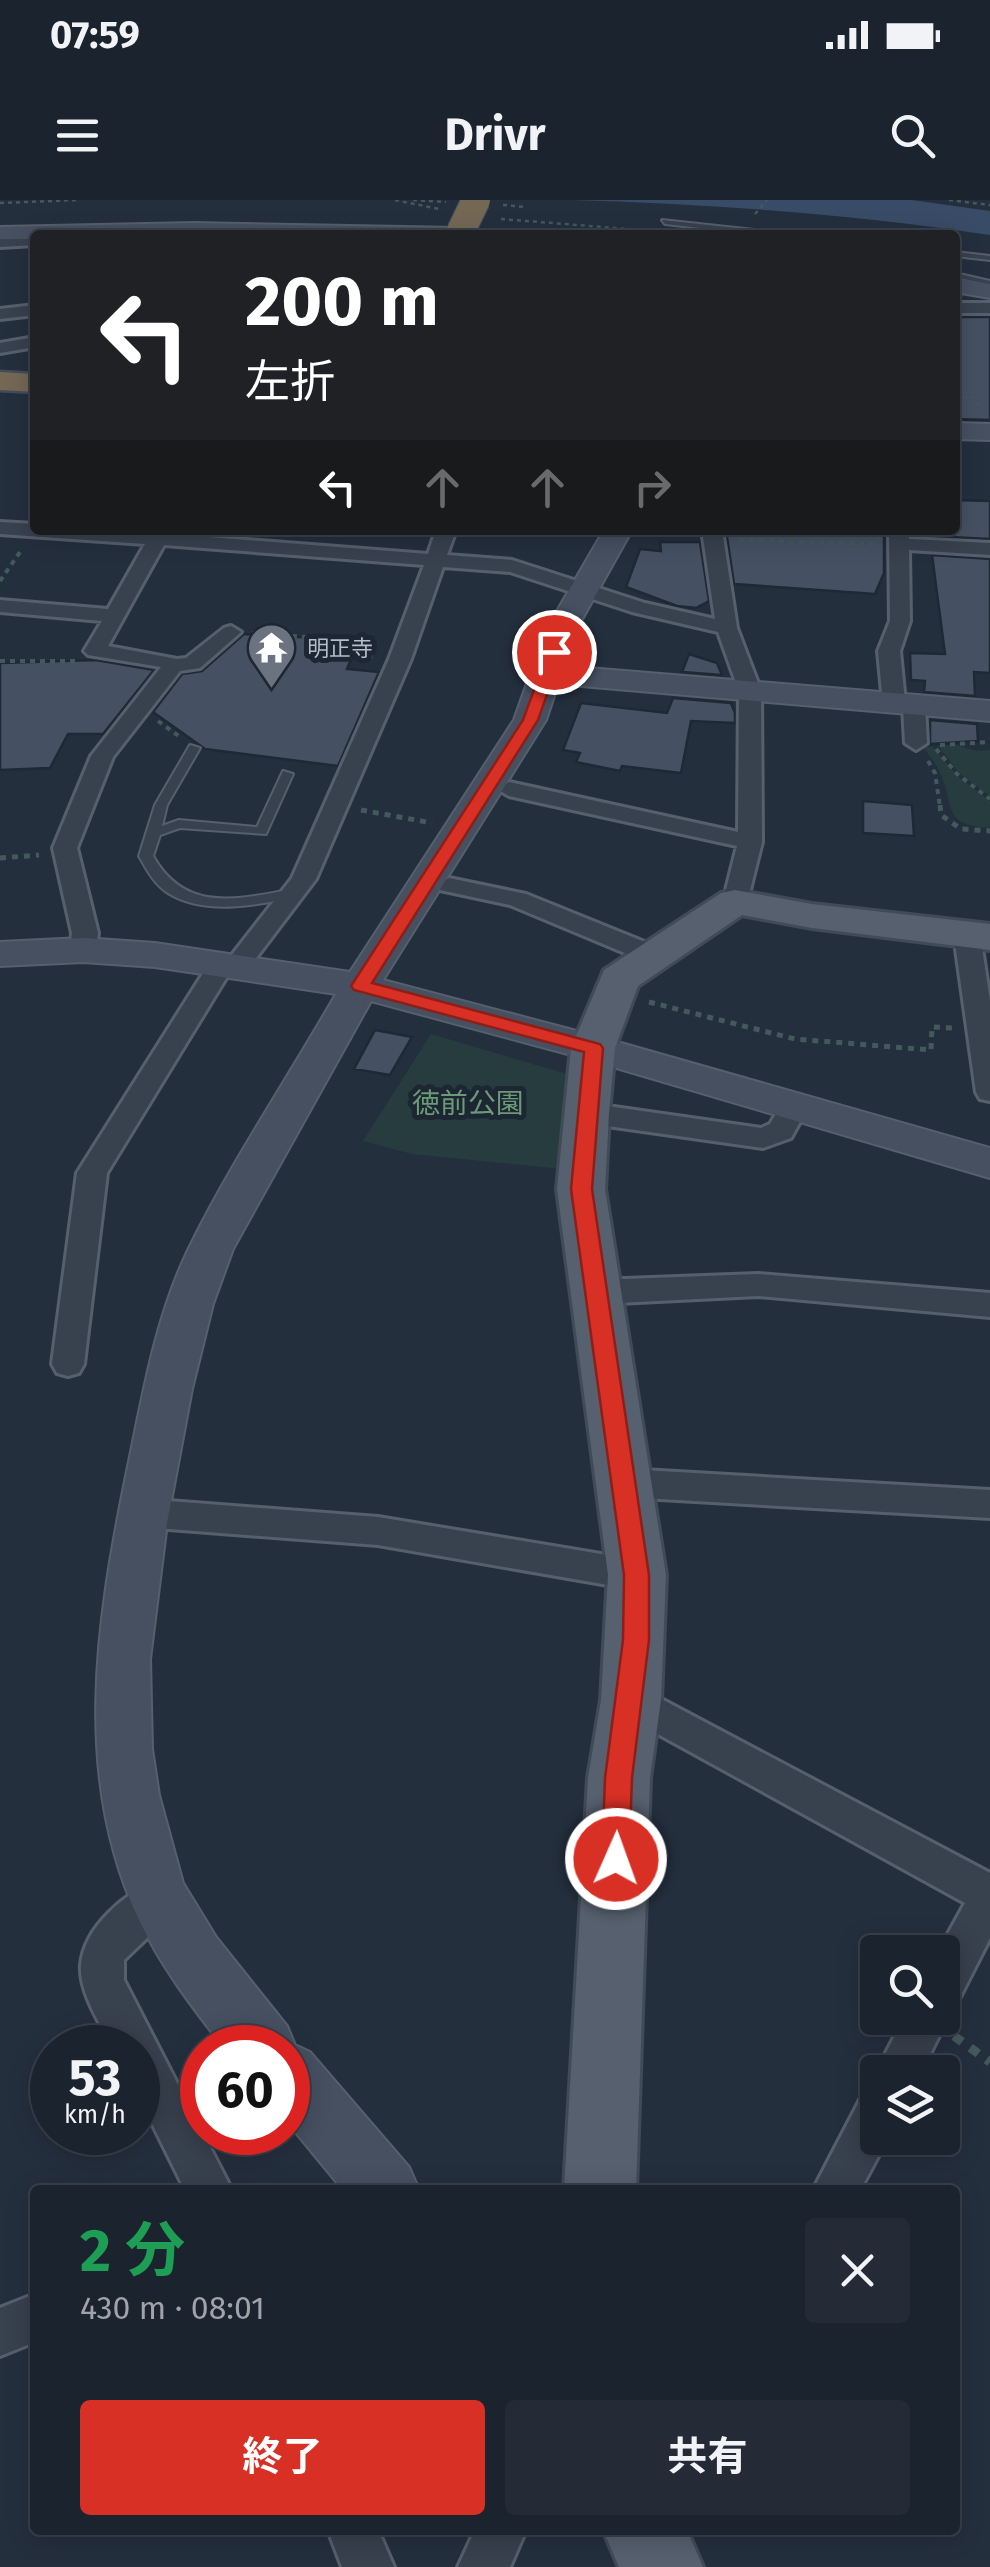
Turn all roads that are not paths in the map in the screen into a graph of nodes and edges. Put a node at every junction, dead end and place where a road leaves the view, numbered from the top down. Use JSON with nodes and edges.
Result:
{"nodes":[{"id":1,"x":467,"y":221,"type":"edge"},
{"id":2,"x":664,"y":222,"type":"dead end"},
{"id":3,"x":158,"y":230,"type":"edge"},
{"id":4,"x":738,"y":230,"type":"edge"},
{"id":5,"x":30,"y":232,"type":"edge"},
{"id":6,"x":0,"y":233,"type":"edge"},
{"id":7,"x":30,"y":241,"type":"edge"},
{"id":8,"x":0,"y":243,"type":"edge"},
{"id":9,"x":960,"y":255,"type":"edge"},
{"id":10,"x":990,"y":258,"type":"edge"},
{"id":11,"x":960,"y":276,"type":"edge"},
{"id":12,"x":990,"y":283,"type":"edge"},
{"id":13,"x":960,"y":289,"type":"edge"},
{"id":14,"x":985,"y":307,"type":"edge"},
{"id":15,"x":960,"y":308,"type":"edge"},
{"id":16,"x":30,"y":311,"type":"edge"},
{"id":17,"x":0,"y":314,"type":"edge"},
{"id":18,"x":30,"y":343,"type":"edge"},
{"id":19,"x":0,"y":348,"type":"edge"},
{"id":20,"x":0,"y":381,"type":"edge"},
{"id":21,"x":30,"y":382,"type":"edge"},
{"id":22,"x":960,"y":431,"type":"edge"},
{"id":23,"x":990,"y":432,"type":"edge"},
{"id":24,"x":0,"y":528,"type":"edge"},
{"id":25,"x":30,"y":530,"type":"edge"},
{"id":26,"x":159,"y":535,"type":"edge"},
{"id":27,"x":171,"y":535,"type":"edge"},
{"id":28,"x":444,"y":535,"type":"edge"},
{"id":29,"x":615,"y":535,"type":"edge"},
{"id":30,"x":712,"y":535,"type":"edge"},
{"id":31,"x":900,"y":537,"type":"edge"},
{"id":32,"x":990,"y":549,"type":"edge"},
{"id":33,"x":432,"y":559,"type":"junction"},
{"id":34,"x":584,"y":587,"type":"junction"},
{"id":35,"x":0,"y":606,"type":"edge"},
{"id":36,"x":116,"y":616,"type":"junction"},
{"id":37,"x":727,"y":628,"type":"junction"},
{"id":38,"x":230,"y":632,"type":"road end"},
{"id":39,"x":173,"y":666,"type":"junction"},
{"id":40,"x":548,"y":674,"type":"junction"},
{"id":41,"x":750,"y":691,"type":"junction"},
{"id":42,"x":904,"y":704,"type":"junction"},
{"id":43,"x":990,"y":711,"type":"edge"},
{"id":44,"x":923,"y":745,"type":"road end"},
{"id":45,"x":194,"y":748,"type":"road end"},
{"id":46,"x":288,"y":774,"type":"dead end"},
{"id":47,"x":509,"y":789,"type":"dead end"},
{"id":48,"x":154,"y":833,"type":"junction"},
{"id":49,"x":750,"y":842,"type":"junction"},
{"id":50,"x":448,"y":885,"type":"dead end"},
{"id":51,"x":294,"y":894,"type":"junction"},
{"id":52,"x":735,"y":902,"type":"junction"},
{"id":53,"x":978,"y":936,"type":"edge"},
{"id":54,"x":83,"y":950,"type":"junction"},
{"id":55,"x":0,"y":954,"type":"edge"},
{"id":56,"x":653,"y":955,"type":"junction"},
{"id":57,"x":231,"y":963,"type":"junction"},
{"id":58,"x":360,"y":986,"type":"junction"},
{"id":59,"x":594,"y":1048,"type":"junction"},
{"id":60,"x":990,"y":1092,"type":"edge"},
{"id":61,"x":794,"y":1106,"type":"junction"},
{"id":62,"x":586,"y":1113,"type":"junction"},
{"id":63,"x":990,"y":1163,"type":"edge"},
{"id":64,"x":598,"y":1292,"type":"junction"},
{"id":65,"x":990,"y":1305,"type":"edge"},
{"id":66,"x":68,"y":1364,"type":"dead end"},
{"id":67,"x":626,"y":1483,"type":"junction"},
{"id":68,"x":990,"y":1504,"type":"edge"},
{"id":69,"x":144,"y":1513,"type":"junction"},
{"id":70,"x":636,"y":1575,"type":"junction"},
{"id":71,"x":631,"y":1700,"type":"junction"},
{"id":72,"x":990,"y":1896,"type":"edge"},
{"id":73,"x":159,"y":1899,"type":"junction"},
{"id":74,"x":960,"y":1954,"type":"edge"},
{"id":75,"x":124,"y":2025,"type":"edge"},
{"id":76,"x":247,"y":2025,"type":"edge"},
{"id":77,"x":160,"y":2095,"type":"edge"},
{"id":78,"x":310,"y":2100,"type":"edge"},
{"id":79,"x":860,"y":2145,"type":"edge"},
{"id":80,"x":207,"y":2185,"type":"edge"},
{"id":81,"x":382,"y":2185,"type":"edge"},
{"id":82,"x":600,"y":2185,"type":"edge"},
{"id":83,"x":839,"y":2185,"type":"edge"},
{"id":84,"x":30,"y":2320,"type":"edge"},
{"id":85,"x":0,"y":2332,"type":"edge"},
{"id":86,"x":355,"y":2535,"type":"edge"},
{"id":87,"x":499,"y":2535,"type":"edge"},
{"id":88,"x":368,"y":2567,"type":"edge"},
{"id":89,"x":484,"y":2567,"type":"edge"}],
"edges":[{"from":1,"to":3,"type":"street"},
{"from":2,"to":4,"type":"lane"},
{"from":5,"to":6,"type":"street"},
{"from":7,"to":8,"type":"street"},
{"from":9,"to":10,"type":"lane"},
{"from":11,"to":12,"type":"lane"},
{"from":13,"to":14,"type":"street"},
{"from":14,"to":15,"type":"street"},
{"from":16,"to":17,"type":"street"},
{"from":18,"to":19,"type":"street"},
{"from":20,"to":21,"type":"highway"},
{"from":22,"to":23,"type":"street"},
{"from":24,"to":25,"type":"street"},
{"from":26,"to":36,"type":"street"},
{"from":27,"to":33,"type":"street"},
{"from":28,"to":33,"type":"street"},
{"from":29,"to":34,"type":"street"},
{"from":30,"to":37,"type":"street"},
{"from":31,"to":32,"type":"street"},
{"from":31,"to":42,"type":"street"},
{"from":33,"to":34,"type":"street"},
{"from":33,"to":51,"type":"street"},
{"from":34,"to":37,"type":"street"},
{"from":34,"to":40,"type":"street"},
{"from":35,"to":36,"type":"street"},
{"from":36,"to":39,"type":"street"},
{"from":37,"to":41,"type":"street"},
{"from":38,"to":39,"type":"street"},
{"from":39,"to":54,"type":"street"},
{"from":40,"to":41,"type":"street"},
{"from":40,"to":58,"type":"street"},
{"from":41,"to":42,"type":"street"},
{"from":41,"to":49,"type":"street"},
{"from":42,"to":43,"type":"street"},
{"from":42,"to":44,"type":"street"},
{"from":45,"to":48,"type":"lane"},
{"from":46,"to":48,"type":"lane"},
{"from":47,"to":49,"type":"street"},
{"from":48,"to":51,"type":"lane"},
{"from":49,"to":52,"type":"street"},
{"from":50,"to":56,"type":"street"},
{"from":51,"to":57,"type":"street"},
{"from":52,"to":53,"type":"main road"},
{"from":52,"to":56,"type":"main road"},
{"from":53,"to":60,"type":"street"},
{"from":54,"to":55,"type":"street"},
{"from":54,"to":57,"type":"street"},
{"from":56,"to":59,"type":"main road"},
{"from":57,"to":58,"type":"street"},
{"from":57,"to":66,"type":"street"},
{"from":58,"to":59,"type":"street"},
{"from":58,"to":69,"type":"street"},
{"from":59,"to":61,"type":"street"},
{"from":59,"to":62,"type":"main road"},
{"from":61,"to":62,"type":"street"},
{"from":61,"to":63,"type":"street"},
{"from":62,"to":64,"type":"main road"},
{"from":64,"to":65,"type":"street"},
{"from":64,"to":67,"type":"main road"},
{"from":67,"to":68,"type":"street"},
{"from":67,"to":70,"type":"main road"},
{"from":69,"to":70,"type":"street"},
{"from":69,"to":73,"type":"street"},
{"from":70,"to":71,"type":"main road"},
{"from":71,"to":72,"type":"street"},
{"from":71,"to":82,"type":"main road"},
{"from":72,"to":74,"type":"street"},
{"from":73,"to":75,"type":"street"},
{"from":73,"to":76,"type":"street"},
{"from":77,"to":80,"type":"street"},
{"from":78,"to":81,"type":"street"},
{"from":79,"to":83,"type":"street"},
{"from":84,"to":85,"type":"street"},
{"from":86,"to":88,"type":"street"},
{"from":87,"to":89,"type":"street"}]}
